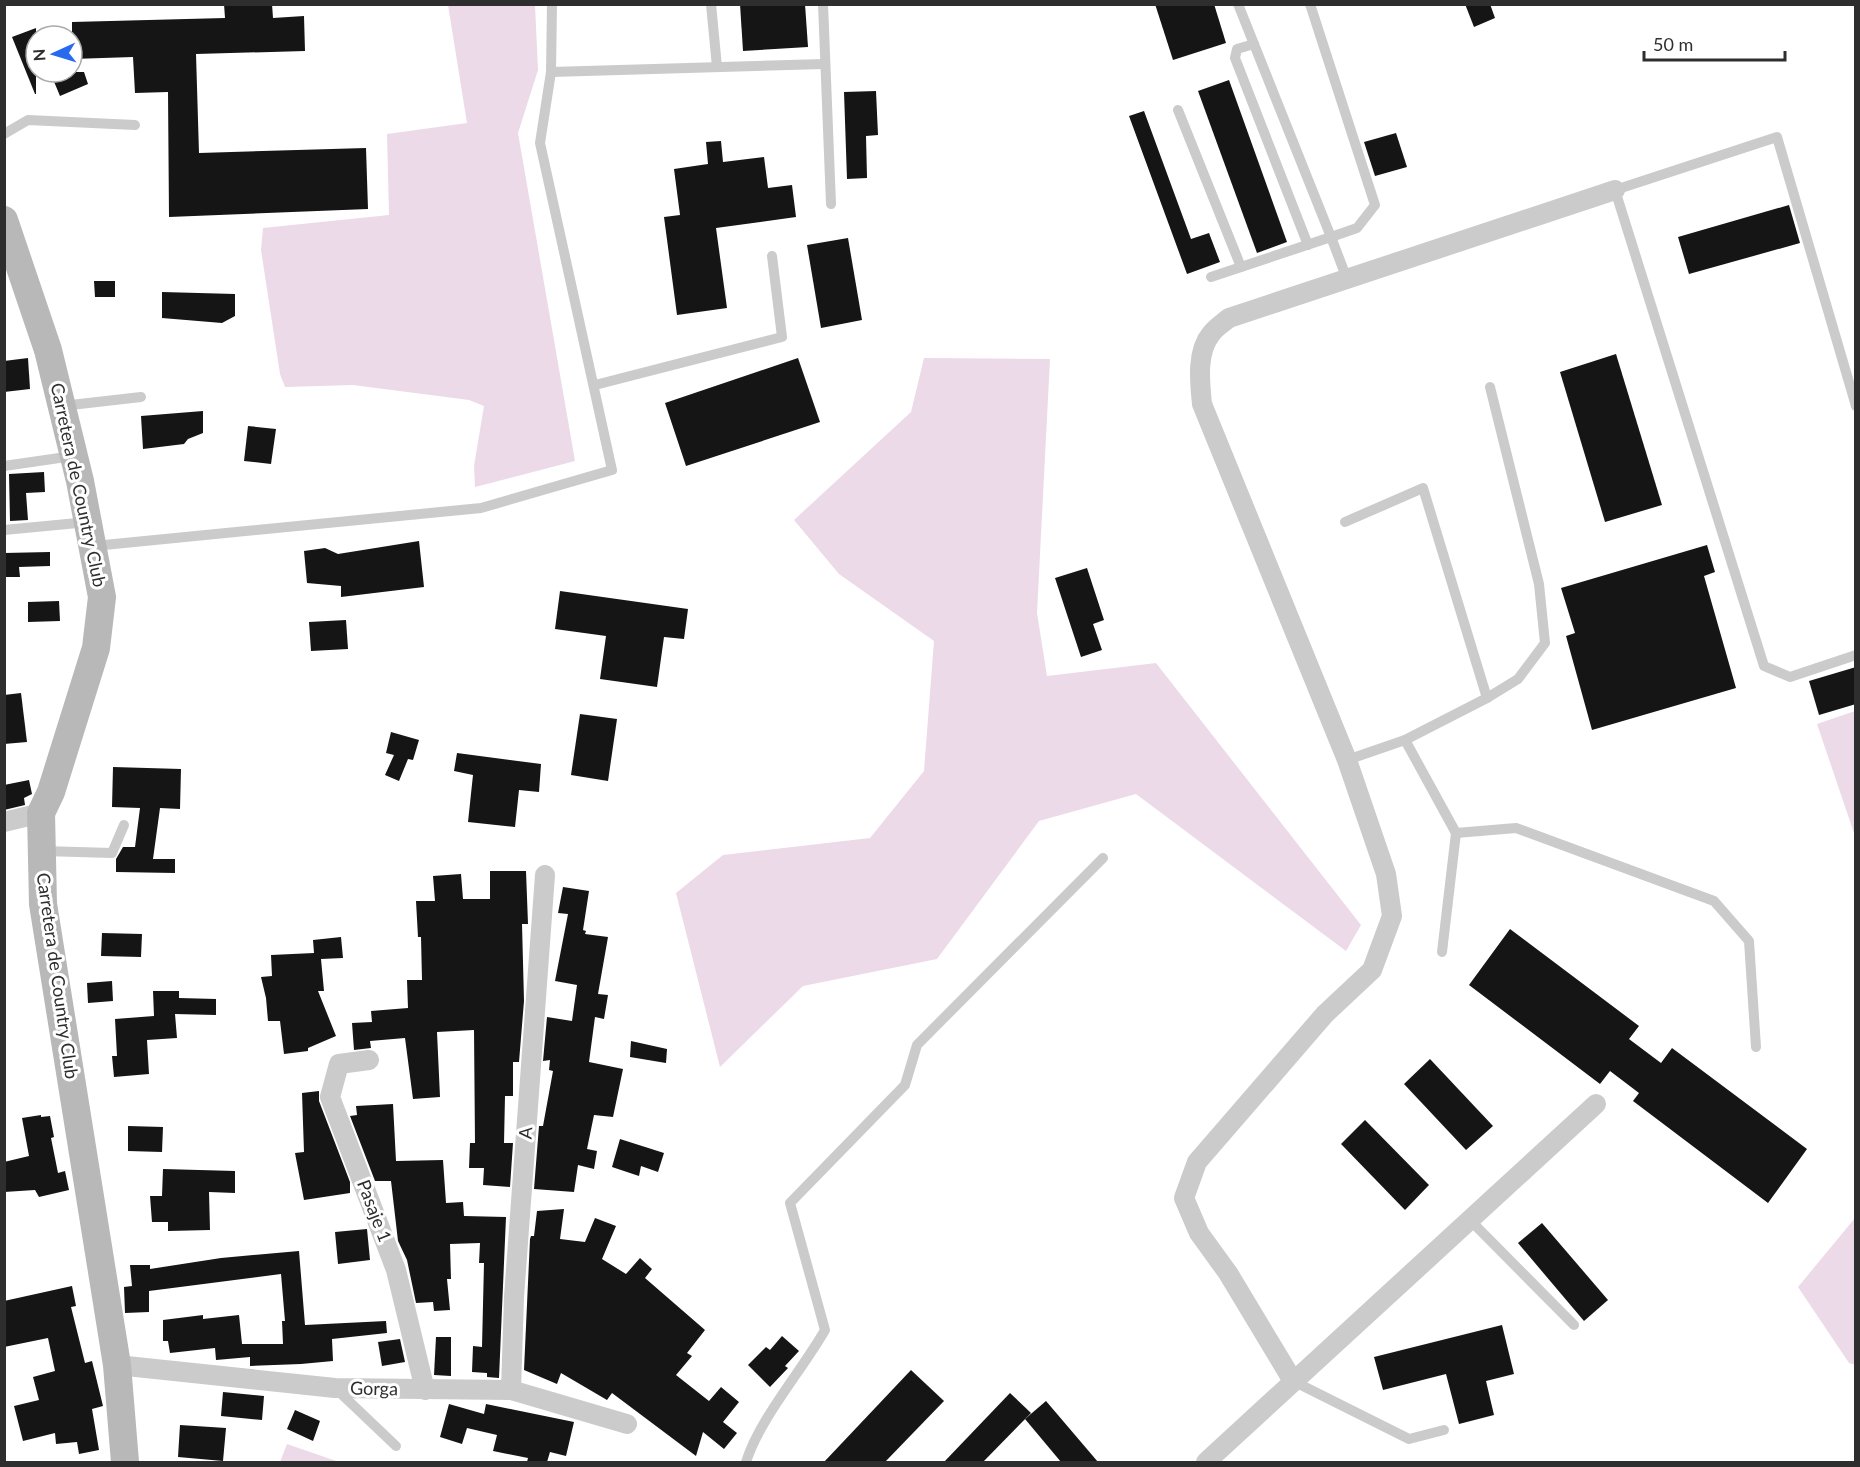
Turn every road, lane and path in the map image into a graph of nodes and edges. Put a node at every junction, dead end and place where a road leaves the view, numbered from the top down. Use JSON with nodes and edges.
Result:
{"nodes":[{"id":1,"x":552,"y":4,"type":"edge"},
{"id":2,"x":711,"y":4,"type":"edge"},
{"id":3,"x":823,"y":4,"type":"edge"},
{"id":4,"x":1238,"y":4,"type":"edge"},
{"id":5,"x":1310,"y":4,"type":"edge"},
{"id":6,"x":1254,"y":44,"type":"junction"},
{"id":7,"x":824,"y":63,"type":"junction"},
{"id":8,"x":717,"y":67,"type":"junction"},
{"id":9,"x":552,"y":72,"type":"junction"},
{"id":10,"x":1178,"y":110,"type":"dead end"},
{"id":11,"x":135,"y":125,"type":"dead end"},
{"id":12,"x":4,"y":134,"type":"edge"},
{"id":13,"x":1615,"y":190,"type":"junction"},
{"id":14,"x":831,"y":204,"type":"dead end"},
{"id":15,"x":4,"y":220,"type":"edge"},
{"id":16,"x":1330,"y":237,"type":"junction"},
{"id":17,"x":1308,"y":245,"type":"junction"},
{"id":18,"x":772,"y":256,"type":"dead end"},
{"id":19,"x":1241,"y":267,"type":"junction"},
{"id":20,"x":14,"y":275,"type":"edge"},
{"id":21,"x":1212,"y":277,"type":"dead end"},
{"id":22,"x":1347,"y":279,"type":"junction"},
{"id":23,"x":595,"y":385,"type":"junction"},
{"id":24,"x":1490,"y":387,"type":"dead end"},
{"id":25,"x":141,"y":396,"type":"dead end"},
{"id":26,"x":62,"y":406,"type":"junction"},
{"id":27,"x":1856,"y":406,"type":"edge"},
{"id":28,"x":74,"y":456,"type":"junction"},
{"id":29,"x":4,"y":466,"type":"edge"},
{"id":30,"x":1346,"y":522,"type":"dead end"},
{"id":31,"x":4,"y":531,"type":"edge"},
{"id":32,"x":91,"y":534,"type":"junction"},
{"id":33,"x":1856,"y":655,"type":"edge"},
{"id":34,"x":1487,"y":698,"type":"junction"},
{"id":35,"x":1405,"y":740,"type":"junction"},
{"id":36,"x":1347,"y":760,"type":"junction"},
{"id":37,"x":41,"y":813,"type":"junction"},
{"id":38,"x":4,"y":822,"type":"edge"},
{"id":39,"x":124,"y":825,"type":"dead end"},
{"id":40,"x":1456,"y":833,"type":"junction"},
{"id":41,"x":40,"y":851,"type":"junction"},
{"id":42,"x":1103,"y":858,"type":"dead end"},
{"id":43,"x":544,"y":875,"type":"dead end"},
{"id":44,"x":1442,"y":952,"type":"dead end"},
{"id":45,"x":1756,"y":1047,"type":"dead end"},
{"id":46,"x":369,"y":1060,"type":"dead end"},
{"id":47,"x":1596,"y":1104,"type":"dead end"},
{"id":48,"x":1469,"y":1219,"type":"junction"},
{"id":49,"x":1574,"y":1325,"type":"dead end"},
{"id":50,"x":117,"y":1365,"type":"junction"},
{"id":51,"x":1293,"y":1381,"type":"junction"},
{"id":52,"x":335,"y":1388,"type":"junction"},
{"id":53,"x":425,"y":1390,"type":"junction"},
{"id":54,"x":512,"y":1390,"type":"junction"},
{"id":55,"x":627,"y":1424,"type":"dead end"},
{"id":56,"x":1444,"y":1430,"type":"dead end"},
{"id":57,"x":396,"y":1446,"type":"dead end"},
{"id":58,"x":125,"y":1462,"type":"edge"},
{"id":59,"x":746,"y":1462,"type":"edge"},
{"id":60,"x":1206,"y":1462,"type":"edge"}],
"edges":[{"from":1,"to":9,"type":"lane"},
{"from":2,"to":8,"type":"lane"},
{"from":3,"to":7,"type":"lane"},
{"from":4,"to":6,"type":"lane"},
{"from":5,"to":16,"type":"lane"},
{"from":6,"to":16,"type":"lane"},
{"from":6,"to":17,"type":"lane"},
{"from":7,"to":8,"type":"lane"},
{"from":7,"to":14,"type":"lane"},
{"from":8,"to":9,"type":"lane"},
{"from":9,"to":23,"type":"lane"},
{"from":10,"to":19,"type":"lane"},
{"from":11,"to":12,"type":"lane"},
{"from":13,"to":22,"type":"street"},
{"from":13,"to":27,"type":"lane"},
{"from":13,"to":33,"type":"lane"},
{"from":15,"to":20,"type":"street","name":"Carretera de Country Club"},
{"from":16,"to":17,"type":"lane"},
{"from":16,"to":22,"type":"lane"},
{"from":17,"to":19,"type":"lane"},
{"from":18,"to":23,"type":"lane"},
{"from":19,"to":21,"type":"lane"},
{"from":20,"to":26,"type":"street","name":"Carretera de Country Club"},
{"from":22,"to":36,"type":"street"},
{"from":23,"to":32,"type":"lane"},
{"from":24,"to":34,"type":"lane"},
{"from":25,"to":26,"type":"lane"},
{"from":26,"to":28,"type":"street","name":"Carretera de Country Club"},
{"from":28,"to":29,"type":"lane"},
{"from":28,"to":32,"type":"street","name":"Carretera de Country Club"},
{"from":30,"to":34,"type":"lane"},
{"from":31,"to":32,"type":"lane"},
{"from":32,"to":37,"type":"street","name":"Carretera de Country Club"},
{"from":34,"to":35,"type":"lane"},
{"from":35,"to":36,"type":"lane"},
{"from":35,"to":40,"type":"lane"},
{"from":36,"to":51,"type":"street"},
{"from":37,"to":38,"type":"street"},
{"from":37,"to":41,"type":"street","name":"Carretera de Country Club"},
{"from":39,"to":41,"type":"lane"},
{"from":40,"to":44,"type":"lane"},
{"from":40,"to":45,"type":"lane"},
{"from":41,"to":50,"type":"street","name":"Carretera de Country Club"},
{"from":42,"to":59,"type":"lane"},
{"from":43,"to":54,"type":"street","name":"A"},
{"from":46,"to":53,"type":"street","name":"Pasaje 1"},
{"from":47,"to":48,"type":"street"},
{"from":48,"to":49,"type":"lane"},
{"from":48,"to":51,"type":"street"},
{"from":50,"to":52,"type":"street","name":"Gorga"},
{"from":50,"to":58,"type":"street","name":"Carretera de Country Club"},
{"from":51,"to":56,"type":"lane"},
{"from":51,"to":60,"type":"street"},
{"from":52,"to":53,"type":"street","name":"Gorga"},
{"from":52,"to":57,"type":"lane"},
{"from":53,"to":54,"type":"street","name":"Gorga"},
{"from":54,"to":55,"type":"street","name":"Gorga"}]}
